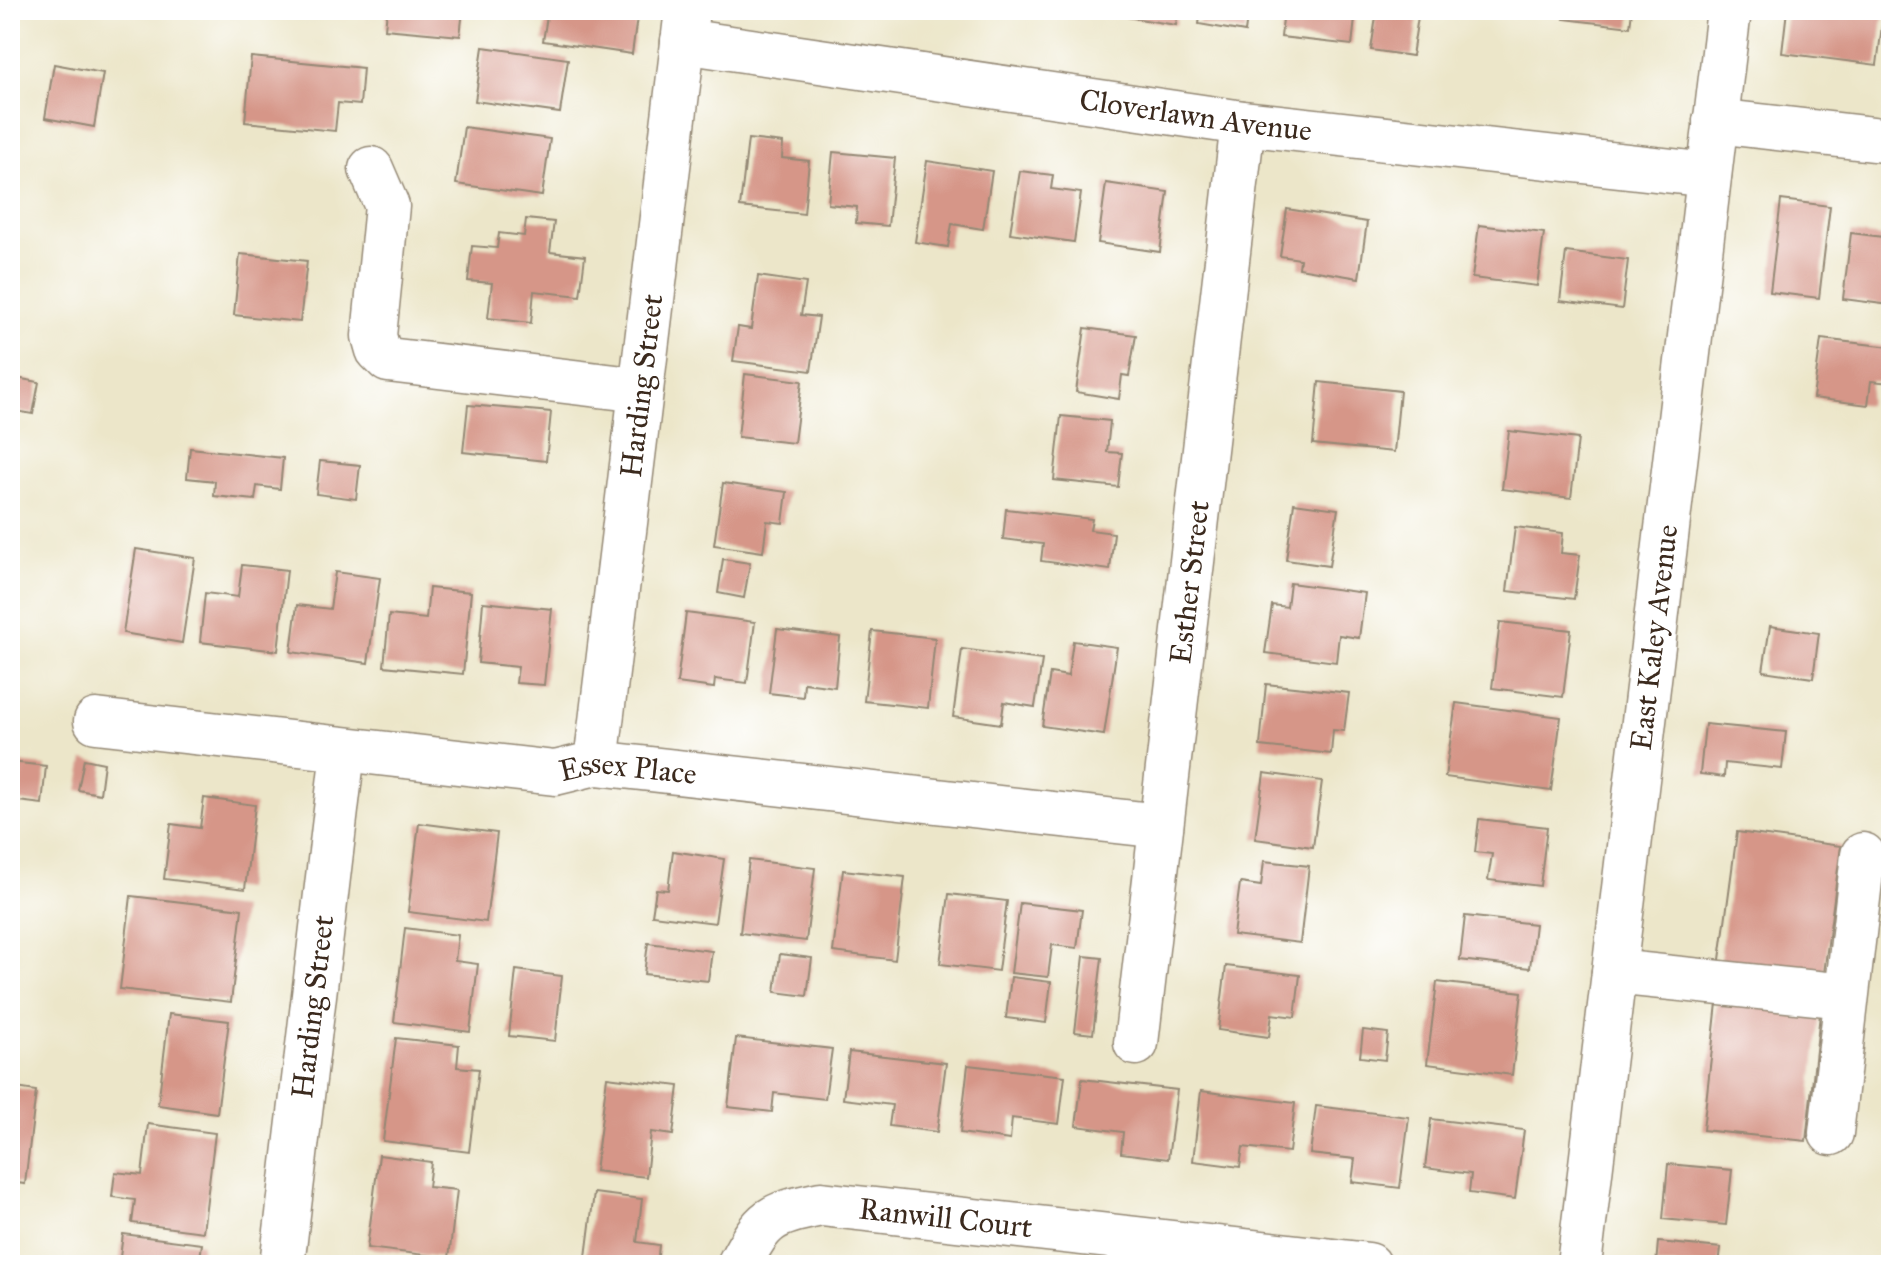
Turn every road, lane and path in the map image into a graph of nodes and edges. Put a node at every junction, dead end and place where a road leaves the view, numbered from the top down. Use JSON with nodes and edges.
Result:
{"nodes":[{"id":1,"x":1729,"y":10,"type":"edge"},
{"id":2,"x":685,"y":26,"type":"edge"},
{"id":3,"x":1715,"y":121,"type":"junction"},
{"id":4,"x":1243,"y":123,"type":"junction"},
{"id":5,"x":1891,"y":141,"type":"edge"},
{"id":6,"x":371,"y":169,"type":"dead end"},
{"id":7,"x":1709,"y":175,"type":"junction"},
{"id":8,"x":641,"y":390,"type":"junction"},
{"id":9,"x":96,"y":721,"type":"dead end"},
{"id":10,"x":343,"y":751,"type":"junction"},
{"id":11,"x":596,"y":763,"type":"junction"},
{"id":12,"x":1161,"y":826,"type":"junction"},
{"id":13,"x":1863,"y":855,"type":"dead end"},
{"id":14,"x":1614,"y":972,"type":"junction"},
{"id":15,"x":1846,"y":996,"type":"junction"},
{"id":16,"x":1136,"y":1043,"type":"dead end"},
{"id":17,"x":1831,"y":1133,"type":"dead end"},
{"id":18,"x":282,"y":1265,"type":"edge"},
{"id":19,"x":739,"y":1265,"type":"edge"},
{"id":20,"x":1369,"y":1265,"type":"edge"},
{"id":21,"x":1579,"y":1265,"type":"edge"}],
"edges":[{"from":1,"to":3,"type":"street","name":"East Kaley Avenue"},
{"from":2,"to":4,"type":"street","name":"Cloverlawn Avenue"},
{"from":2,"to":8,"type":"street","name":"Harding Street"},
{"from":3,"to":5,"type":"street"},
{"from":3,"to":7,"type":"street","name":"East Kaley Avenue"},
{"from":4,"to":7,"type":"street","name":"Cloverlawn Avenue"},
{"from":4,"to":12,"type":"street","name":"Esther Street"},
{"from":6,"to":8,"type":"street"},
{"from":7,"to":14,"type":"street","name":"East Kaley Avenue"},
{"from":8,"to":11,"type":"street","name":"Harding Street"},
{"from":9,"to":10,"type":"street","name":"Essex Place"},
{"from":10,"to":11,"type":"street","name":"Essex Place"},
{"from":10,"to":18,"type":"street","name":"Harding Street"},
{"from":11,"to":12,"type":"street","name":"Essex Place"},
{"from":12,"to":16,"type":"street","name":"Esther Street"},
{"from":13,"to":15,"type":"street"},
{"from":14,"to":15,"type":"street"},
{"from":14,"to":21,"type":"street","name":"East Kaley Avenue"},
{"from":15,"to":17,"type":"street"},
{"from":19,"to":20,"type":"street","name":"Ranwill Court"}]}
